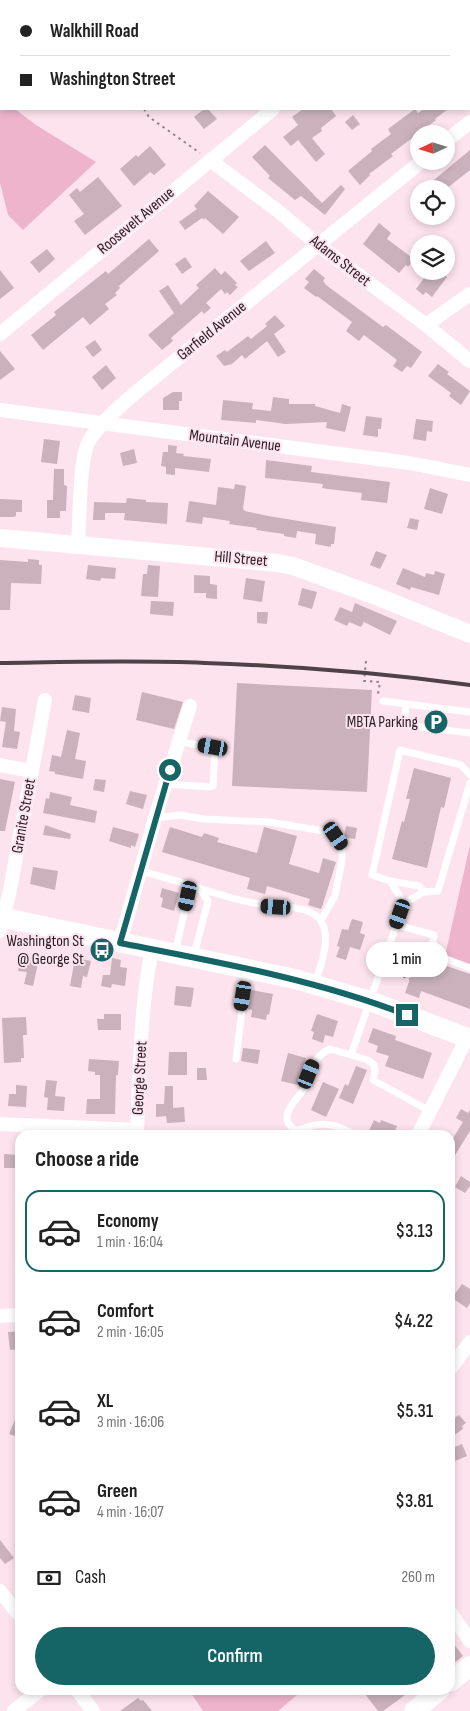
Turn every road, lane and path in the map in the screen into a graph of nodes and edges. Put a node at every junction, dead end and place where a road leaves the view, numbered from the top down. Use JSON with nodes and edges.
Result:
{"nodes":[{"id":1,"x":145,"y":110,"type":"edge"},
{"id":2,"x":271,"y":110,"type":"edge"},
{"id":3,"x":470,"y":122,"type":"edge"},
{"id":4,"x":455,"y":134,"type":"edge"},
{"id":5,"x":210,"y":160,"type":"junction"},
{"id":6,"x":411,"y":170,"type":"edge"},
{"id":7,"x":318,"y":245,"type":"junction"},
{"id":8,"x":470,"y":294,"type":"edge"},
{"id":9,"x":426,"y":326,"type":"junction"},
{"id":10,"x":0,"y":334,"type":"edge"},
{"id":11,"x":470,"y":361,"type":"edge"},
{"id":12,"x":0,"y":410,"type":"edge"},
{"id":13,"x":103,"y":424,"type":"junction"},
{"id":14,"x":470,"y":475,"type":"edge"},
{"id":15,"x":0,"y":538,"type":"edge"},
{"id":16,"x":78,"y":544,"type":"junction"},
{"id":17,"x":470,"y":634,"type":"edge"},
{"id":18,"x":366,"y":661,"type":"dead end"},
{"id":19,"x":45,"y":700,"type":"dead end"},
{"id":20,"x":384,"y":701,"type":"joint"},
{"id":21,"x":406,"y":704,"type":"junction"},
{"id":22,"x":190,"y":706,"type":"dead end"},
{"id":23,"x":470,"y":712,"type":"edge"},
{"id":24,"x":470,"y":734,"type":"edge"},
{"id":25,"x":179,"y":742,"type":"junction"},
{"id":26,"x":0,"y":765,"type":"edge"},
{"id":27,"x":32,"y":771,"type":"junction"},
{"id":28,"x":470,"y":775,"type":"edge"},
{"id":29,"x":470,"y":783,"type":"edge"},
{"id":30,"x":166,"y":784,"type":"junction"},
{"id":31,"x":155,"y":818,"type":"junction"},
{"id":32,"x":140,"y":871,"type":"junction"},
{"id":33,"x":390,"y":881,"type":"junction"},
{"id":34,"x":200,"y":887,"type":"junction"},
{"id":35,"x":424,"y":892,"type":"junction"},
{"id":36,"x":404,"y":903,"type":"junction"},
{"id":37,"x":321,"y":920,"type":"junction"},
{"id":38,"x":1,"y":922,"type":"edge"},
{"id":39,"x":397,"y":925,"type":"junction"},
{"id":40,"x":120,"y":943,"type":"junction"},
{"id":41,"x":413,"y":946,"type":"dead end"},
{"id":42,"x":408,"y":948,"type":"dead end"},
{"id":43,"x":152,"y":949,"type":"junction"},
{"id":44,"x":412,"y":950,"type":"junction"},
{"id":45,"x":184,"y":956,"type":"junction"},
{"id":46,"x":429,"y":956,"type":"dead end"},
{"id":47,"x":381,"y":968,"type":"junction"},
{"id":48,"x":470,"y":968,"type":"edge"},
{"id":49,"x":247,"y":969,"type":"junction"},
{"id":50,"x":404,"y":976,"type":"junction"},
{"id":51,"x":410,"y":978,"type":"dead end"},
{"id":52,"x":314,"y":984,"type":"junction"},
{"id":53,"x":370,"y":1001,"type":"junction"},
{"id":54,"x":469,"y":1038,"type":"edge"},
{"id":55,"x":352,"y":1056,"type":"junction"},
{"id":56,"x":236,"y":1059,"type":"dead end"},
{"id":57,"x":430,"y":1111,"type":"junction"},
{"id":58,"x":0,"y":1124,"type":"edge"},
{"id":59,"x":295,"y":1130,"type":"edge"},
{"id":60,"x":295,"y":1130,"type":"edge"},
{"id":61,"x":346,"y":1130,"type":"edge"},
{"id":62,"x":420,"y":1130,"type":"edge"},
{"id":63,"x":15,"y":1315,"type":"edge"},
{"id":64,"x":0,"y":1316,"type":"edge"},
{"id":65,"x":470,"y":1342,"type":"edge"},
{"id":66,"x":455,"y":1363,"type":"edge"},
{"id":67,"x":0,"y":1591,"type":"edge"},
{"id":68,"x":15,"y":1610,"type":"edge"},
{"id":69,"x":455,"y":1619,"type":"edge"},
{"id":70,"x":470,"y":1641,"type":"edge"},
{"id":71,"x":470,"y":1666,"type":"edge"},
{"id":72,"x":455,"y":1678,"type":"edge"},
{"id":73,"x":34,"y":1695,"type":"edge"},
{"id":74,"x":81,"y":1695,"type":"edge"},
{"id":75,"x":434,"y":1695,"type":"edge"},
{"id":76,"x":416,"y":1710,"type":"edge"},
{"id":77,"x":14,"y":1711,"type":"edge"},
{"id":78,"x":93,"y":1711,"type":"edge"}],
"edges":[{"from":1,"to":5,"type":"path"},
{"from":2,"to":5,"type":"street","name":"Roosevelt Avenue"},
{"from":3,"to":4,"type":"street"},
{"from":5,"to":7,"type":"street","name":"Adams Street"},
{"from":5,"to":10,"type":"street","name":"Roosevelt Avenue"},
{"from":6,"to":7,"type":"street","name":"Garfield Avenue"},
{"from":7,"to":9,"type":"street","name":"Adams Street"},
{"from":7,"to":13,"type":"street","name":"Garfield Avenue"},
{"from":8,"to":9,"type":"street"},
{"from":9,"to":11,"type":"street","name":"Adams Street"},
{"from":12,"to":13,"type":"street","name":"Mountain Avenue"},
{"from":13,"to":14,"type":"street","name":"Mountain Avenue"},
{"from":13,"to":16,"type":"street","name":"Garfield Avenue"},
{"from":15,"to":16,"type":"street","name":"Hill Street"},
{"from":16,"to":17,"type":"street","name":"Hill Street"},
{"from":18,"to":20,"type":"path"},
{"from":19,"to":27,"type":"street","name":"Granite Street"},
{"from":20,"to":21,"type":"lane"},
{"from":21,"to":23,"type":"lane"},
{"from":21,"to":24,"type":"lane"},
{"from":22,"to":25,"type":"street"},
{"from":25,"to":30,"type":"street"},
{"from":25,"to":30,"type":"lane"},
{"from":26,"to":27,"type":"street"},
{"from":27,"to":38,"type":"street","name":"Granite Street"},
{"from":28,"to":33,"type":"lane"},
{"from":29,"to":35,"type":"lane"},
{"from":30,"to":31,"type":"street"},
{"from":31,"to":32,"type":"street"},
{"from":31,"to":37,"type":"lane"},
{"from":32,"to":34,"type":"lane"},
{"from":32,"to":40,"type":"street"},
{"from":33,"to":35,"type":"lane"},
{"from":33,"to":36,"type":"lane"},
{"from":34,"to":37,"type":"lane"},
{"from":34,"to":45,"type":"lane"},
{"from":34,"to":45,"type":"lane"},
{"from":35,"to":36,"type":"lane"},
{"from":36,"to":39,"type":"lane"},
{"from":37,"to":52,"type":"lane"},
{"from":38,"to":40,"type":"main road"},
{"from":39,"to":47,"type":"lane"},
{"from":39,"to":48,"type":"lane"},
{"from":40,"to":43,"type":"main road"},
{"from":41,"to":44,"type":"path"},
{"from":42,"to":44,"type":"path"},
{"from":43,"to":45,"type":"main road"},
{"from":43,"to":58,"type":"street","name":"George Street"},
{"from":44,"to":46,"type":"path"},
{"from":44,"to":50,"type":"path"},
{"from":45,"to":49,"type":"main road"},
{"from":47,"to":50,"type":"path"},
{"from":47,"to":53,"type":"lane"},
{"from":49,"to":52,"type":"main road"},
{"from":49,"to":56,"type":"lane"},
{"from":50,"to":51,"type":"path"},
{"from":52,"to":53,"type":"main road"},
{"from":53,"to":54,"type":"main road"},
{"from":53,"to":55,"type":"lane"},
{"from":54,"to":57,"type":"street"},
{"from":55,"to":57,"type":"lane"},
{"from":55,"to":60,"type":"lane"},
{"from":57,"to":62,"type":"street"},
{"from":59,"to":61,"type":"lane"},
{"from":63,"to":64,"type":"street"},
{"from":65,"to":66,"type":"street"},
{"from":67,"to":68,"type":"street"},
{"from":69,"to":70,"type":"street"},
{"from":71,"to":72,"type":"main road"},
{"from":73,"to":77,"type":"street"},
{"from":74,"to":78,"type":"street"},
{"from":75,"to":76,"type":"main road"}]}
